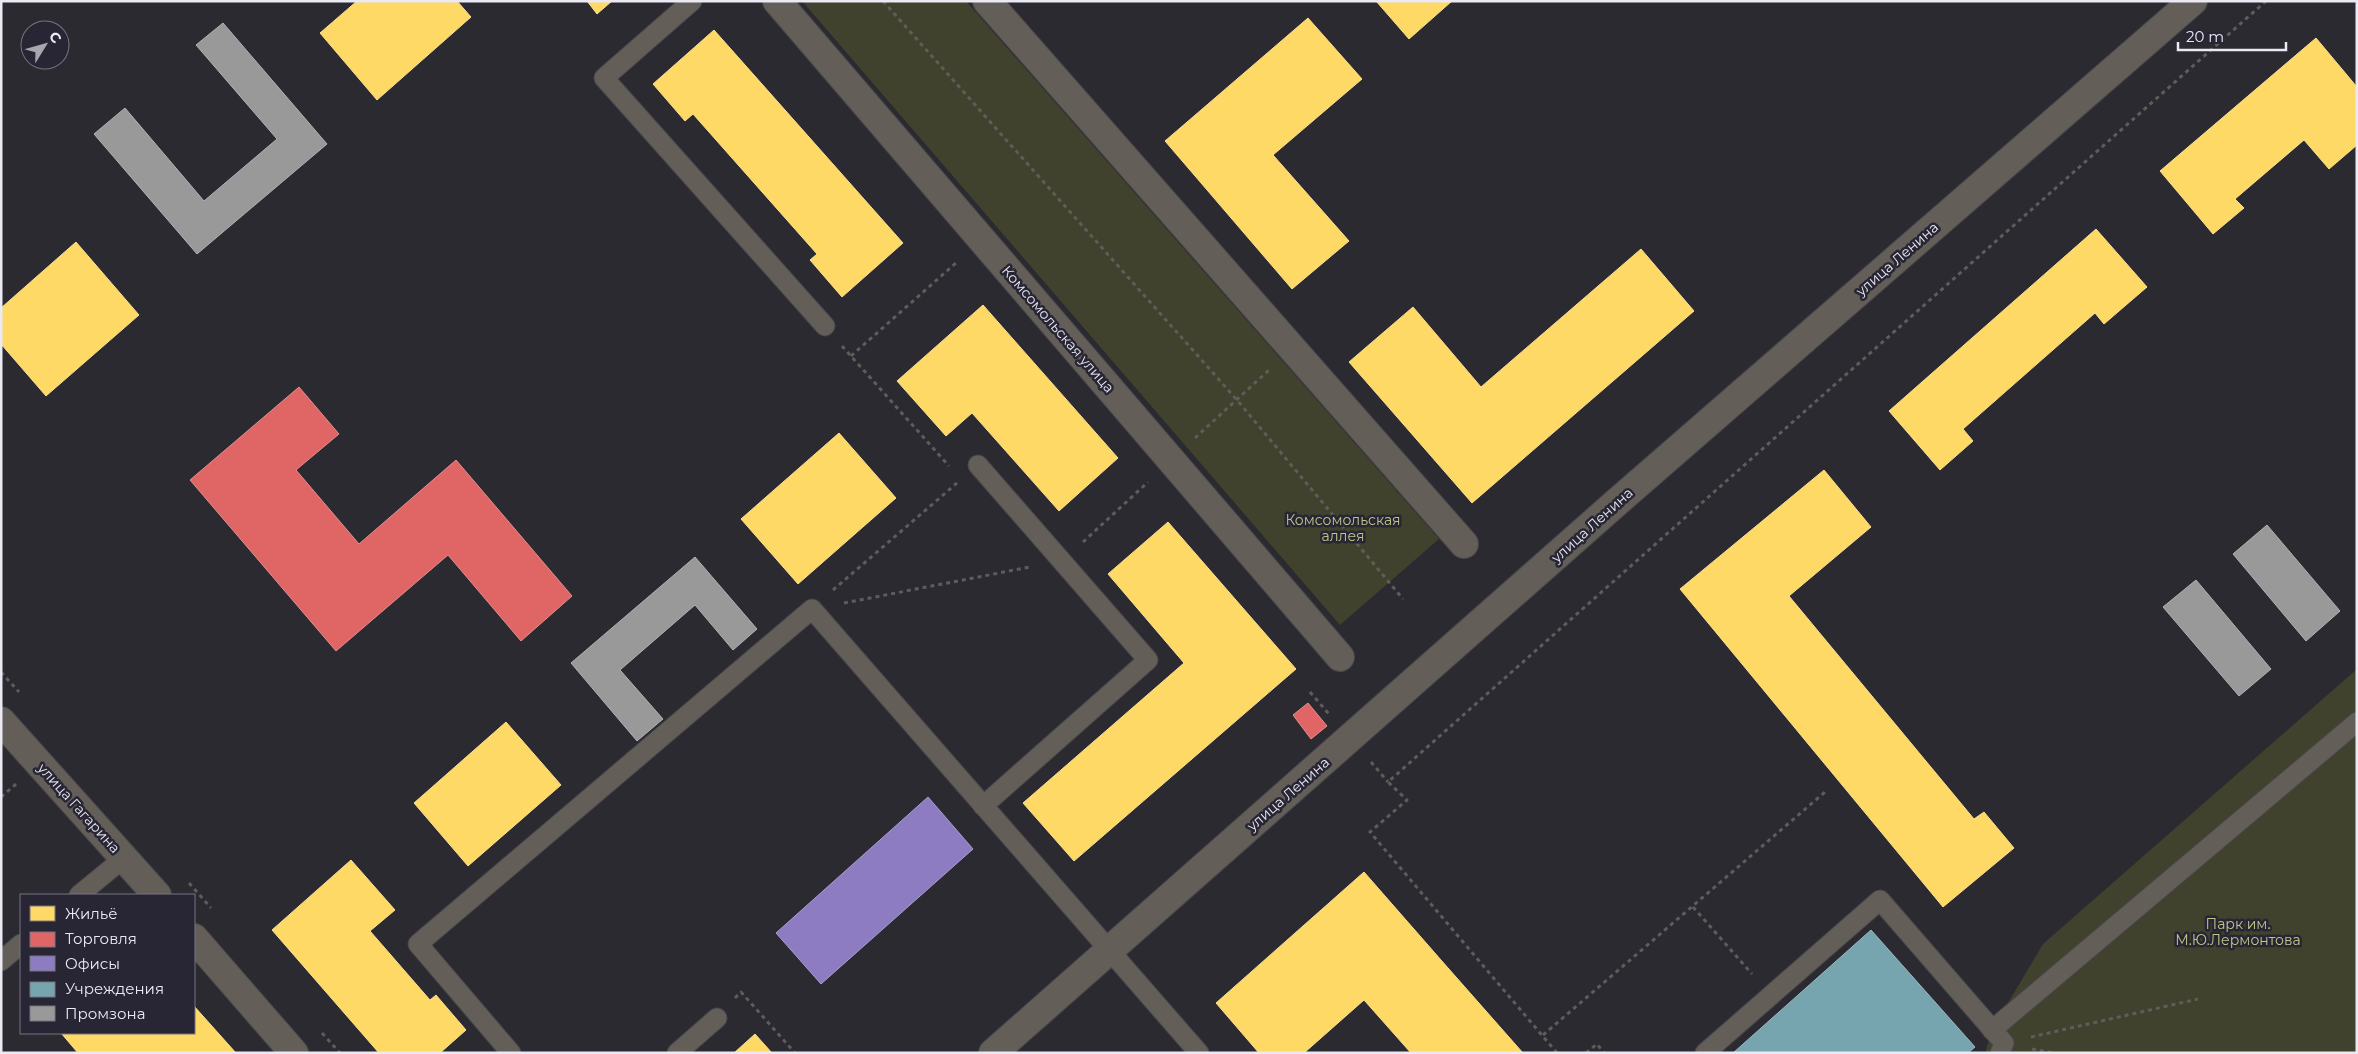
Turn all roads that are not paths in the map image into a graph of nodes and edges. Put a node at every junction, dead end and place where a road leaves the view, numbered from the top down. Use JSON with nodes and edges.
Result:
{"nodes":[{"id":1,"x":692,"y":1,"type":"edge"},
{"id":2,"x":777,"y":1,"type":"edge"},
{"id":3,"x":987,"y":1,"type":"edge"},
{"id":4,"x":2193,"y":1,"type":"edge"},
{"id":5,"x":824,"y":326,"type":"road end"},
{"id":6,"x":978,"y":465,"type":"road end"},
{"id":7,"x":1464,"y":544,"type":"dead end"},
{"id":8,"x":1340,"y":657,"type":"dead end"},
{"id":9,"x":1,"y":721,"type":"edge"},
{"id":10,"x":2357,"y":722,"type":"edge"},
{"id":11,"x":983,"y":806,"type":"junction"},
{"id":12,"x":124,"y":858,"type":"junction"},
{"id":13,"x":80,"y":894,"type":"edge"},
{"id":14,"x":155,"y":894,"type":"edge"},
{"id":15,"x":195,"y":939,"type":"edge"},
{"id":16,"x":20,"y":945,"type":"edge"},
{"id":17,"x":1109,"y":951,"type":"junction"},
{"id":18,"x":1,"y":960,"type":"edge"},
{"id":19,"x":717,"y":1018,"type":"road end"},
{"id":20,"x":1999,"y":1042,"type":"edge"},
{"id":21,"x":294,"y":1053,"type":"edge"},
{"id":22,"x":511,"y":1053,"type":"edge"},
{"id":23,"x":677,"y":1053,"type":"edge"},
{"id":24,"x":993,"y":1053,"type":"edge"},
{"id":25,"x":1199,"y":1053,"type":"edge"},
{"id":26,"x":1706,"y":1053,"type":"edge"}],
"edges":[{"from":1,"to":5,"type":"lane"},
{"from":2,"to":8,"type":"street","name":"Комсомольская улица"},
{"from":3,"to":7,"type":"street"},
{"from":4,"to":17,"type":"street","name":"улица Ленина"},
{"from":6,"to":11,"type":"lane"},
{"from":9,"to":12,"type":"street","name":"улица Гагарина"},
{"from":10,"to":20,"type":"lane"},
{"from":11,"to":17,"type":"lane"},
{"from":11,"to":22,"type":"lane"},
{"from":12,"to":13,"type":"lane"},
{"from":12,"to":14,"type":"street","name":"улица Гагарина"},
{"from":15,"to":21,"type":"street"},
{"from":16,"to":18,"type":"lane"},
{"from":17,"to":24,"type":"street","name":"улица Ленина"},
{"from":17,"to":25,"type":"lane"},
{"from":19,"to":23,"type":"lane"},
{"from":20,"to":26,"type":"lane"}]}
